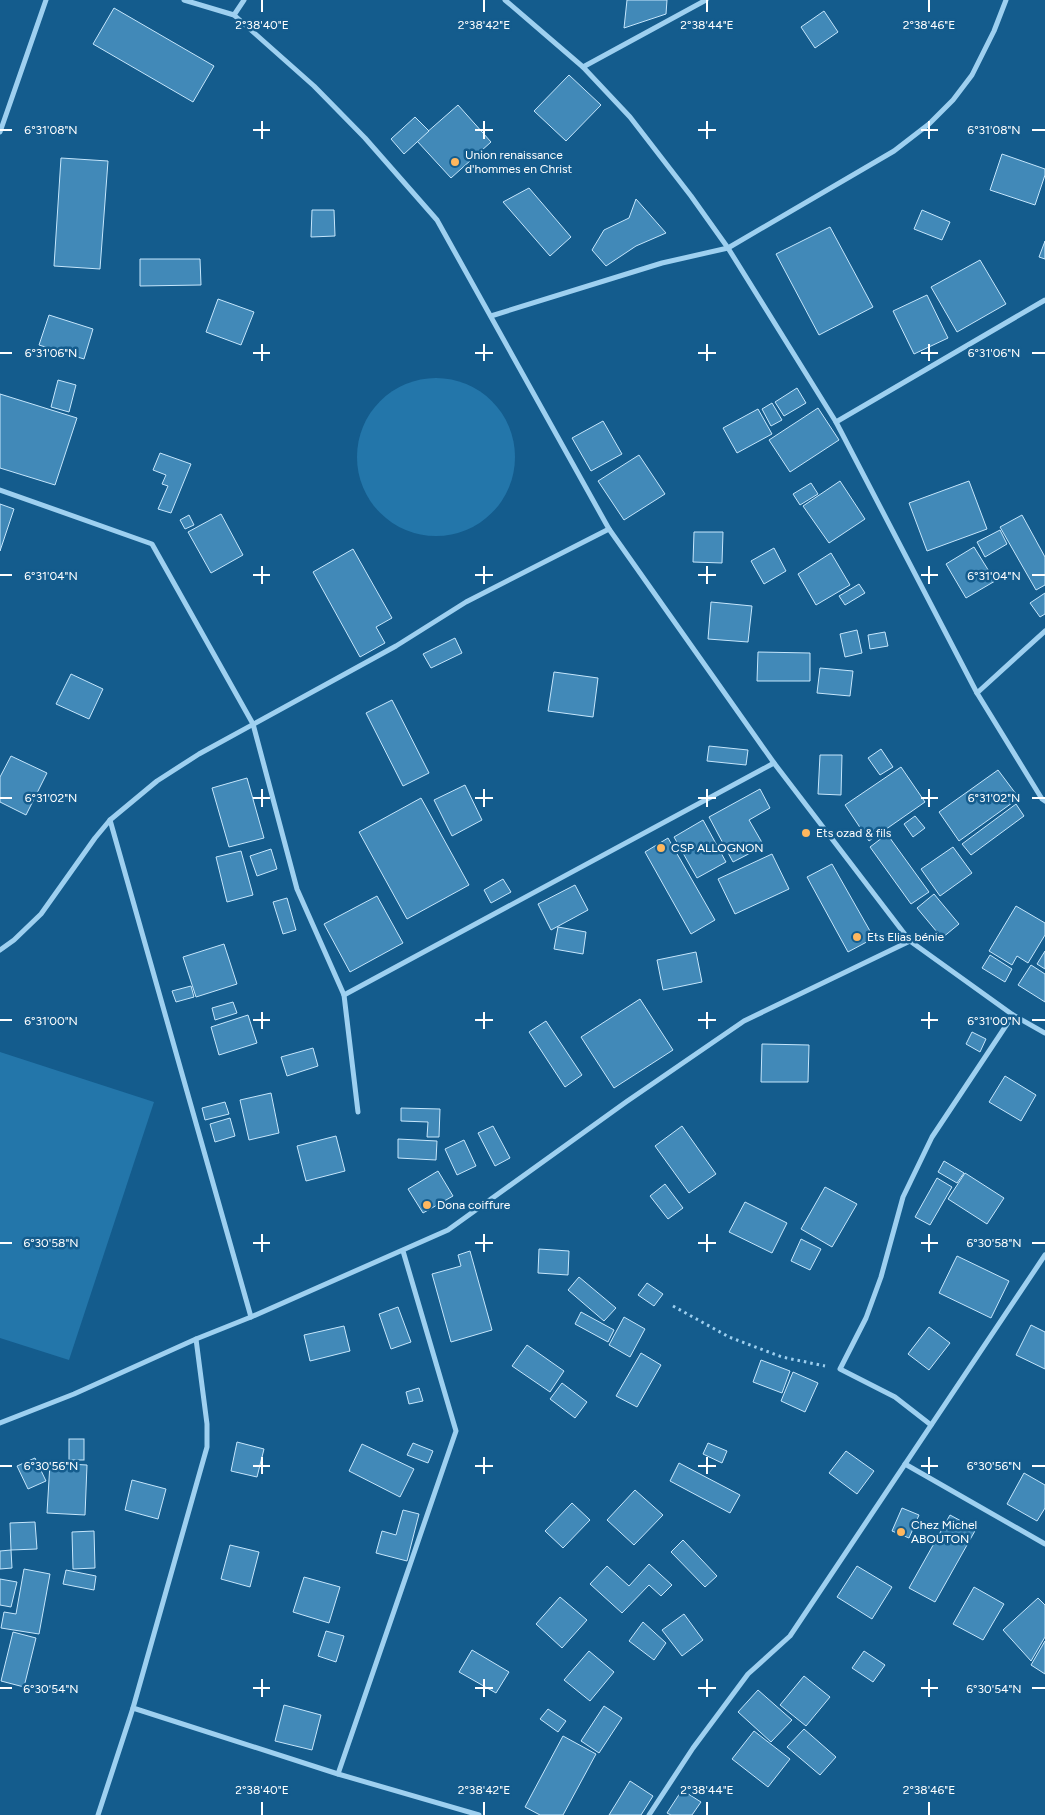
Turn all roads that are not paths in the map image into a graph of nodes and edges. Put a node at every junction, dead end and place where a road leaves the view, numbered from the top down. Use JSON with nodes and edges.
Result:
{"nodes":[{"id":1,"x":46,"y":0,"type":"edge"},
{"id":2,"x":184,"y":0,"type":"edge"},
{"id":3,"x":244,"y":0,"type":"edge"},
{"id":4,"x":505,"y":0,"type":"edge"},
{"id":5,"x":706,"y":0,"type":"edge"},
{"id":6,"x":1006,"y":0,"type":"edge"},
{"id":7,"x":234,"y":15,"type":"junction"},
{"id":8,"x":583,"y":68,"type":"junction"},
{"id":9,"x":0,"y":132,"type":"edge"},
{"id":10,"x":728,"y":248,"type":"junction"},
{"id":11,"x":1045,"y":300,"type":"edge"},
{"id":12,"x":491,"y":316,"type":"junction"},
{"id":13,"x":836,"y":422,"type":"junction"},
{"id":14,"x":0,"y":490,"type":"edge"},
{"id":15,"x":609,"y":529,"type":"junction"},
{"id":16,"x":1045,"y":631,"type":"edge"},
{"id":17,"x":977,"y":692,"type":"junction"},
{"id":18,"x":253,"y":724,"type":"junction"},
{"id":19,"x":774,"y":763,"type":"junction"},
{"id":20,"x":1045,"y":801,"type":"edge"},
{"id":21,"x":110,"y":820,"type":"junction"},
{"id":22,"x":910,"y":940,"type":"junction"},
{"id":23,"x":0,"y":950,"type":"edge"},
{"id":24,"x":344,"y":995,"type":"junction"},
{"id":25,"x":1013,"y":1015,"type":"junction"},
{"id":26,"x":1045,"y":1033,"type":"edge"},
{"id":27,"x":358,"y":1112,"type":"dead end"},
{"id":28,"x":402,"y":1251,"type":"junction"},
{"id":29,"x":1045,"y":1255,"type":"edge"},
{"id":30,"x":251,"y":1317,"type":"junction"},
{"id":31,"x":196,"y":1339,"type":"junction"},
{"id":32,"x":0,"y":1423,"type":"edge"},
{"id":33,"x":931,"y":1425,"type":"junction"},
{"id":34,"x":905,"y":1464,"type":"junction"},
{"id":35,"x":1045,"y":1544,"type":"edge"},
{"id":36,"x":133,"y":1708,"type":"junction"},
{"id":37,"x":338,"y":1774,"type":"junction"},
{"id":38,"x":98,"y":1815,"type":"edge"},
{"id":39,"x":479,"y":1815,"type":"edge"},
{"id":40,"x":649,"y":1815,"type":"edge"}],
"edges":[{"from":1,"to":9,"type":"street"},
{"from":2,"to":7,"type":"street"},
{"from":3,"to":7,"type":"street"},
{"from":4,"to":8,"type":"street"},
{"from":5,"to":8,"type":"street"},
{"from":6,"to":10,"type":"street"},
{"from":7,"to":12,"type":"street"},
{"from":8,"to":10,"type":"street"},
{"from":10,"to":12,"type":"street"},
{"from":10,"to":13,"type":"street"},
{"from":11,"to":13,"type":"street"},
{"from":12,"to":15,"type":"street"},
{"from":13,"to":17,"type":"street"},
{"from":14,"to":18,"type":"street"},
{"from":15,"to":18,"type":"street"},
{"from":15,"to":19,"type":"street"},
{"from":16,"to":17,"type":"street"},
{"from":17,"to":20,"type":"street"},
{"from":18,"to":21,"type":"street"},
{"from":18,"to":24,"type":"street"},
{"from":19,"to":22,"type":"street"},
{"from":19,"to":24,"type":"street"},
{"from":21,"to":23,"type":"street"},
{"from":21,"to":30,"type":"street"},
{"from":22,"to":25,"type":"street"},
{"from":22,"to":28,"type":"street"},
{"from":24,"to":27,"type":"street"},
{"from":25,"to":26,"type":"street"},
{"from":25,"to":33,"type":"street"},
{"from":28,"to":30,"type":"street"},
{"from":28,"to":37,"type":"street"},
{"from":29,"to":33,"type":"street"},
{"from":30,"to":31,"type":"street"},
{"from":31,"to":32,"type":"street"},
{"from":31,"to":36,"type":"street"},
{"from":33,"to":34,"type":"street"},
{"from":34,"to":35,"type":"street"},
{"from":34,"to":40,"type":"street"},
{"from":36,"to":37,"type":"street"},
{"from":36,"to":38,"type":"street"},
{"from":37,"to":39,"type":"street"}]}
